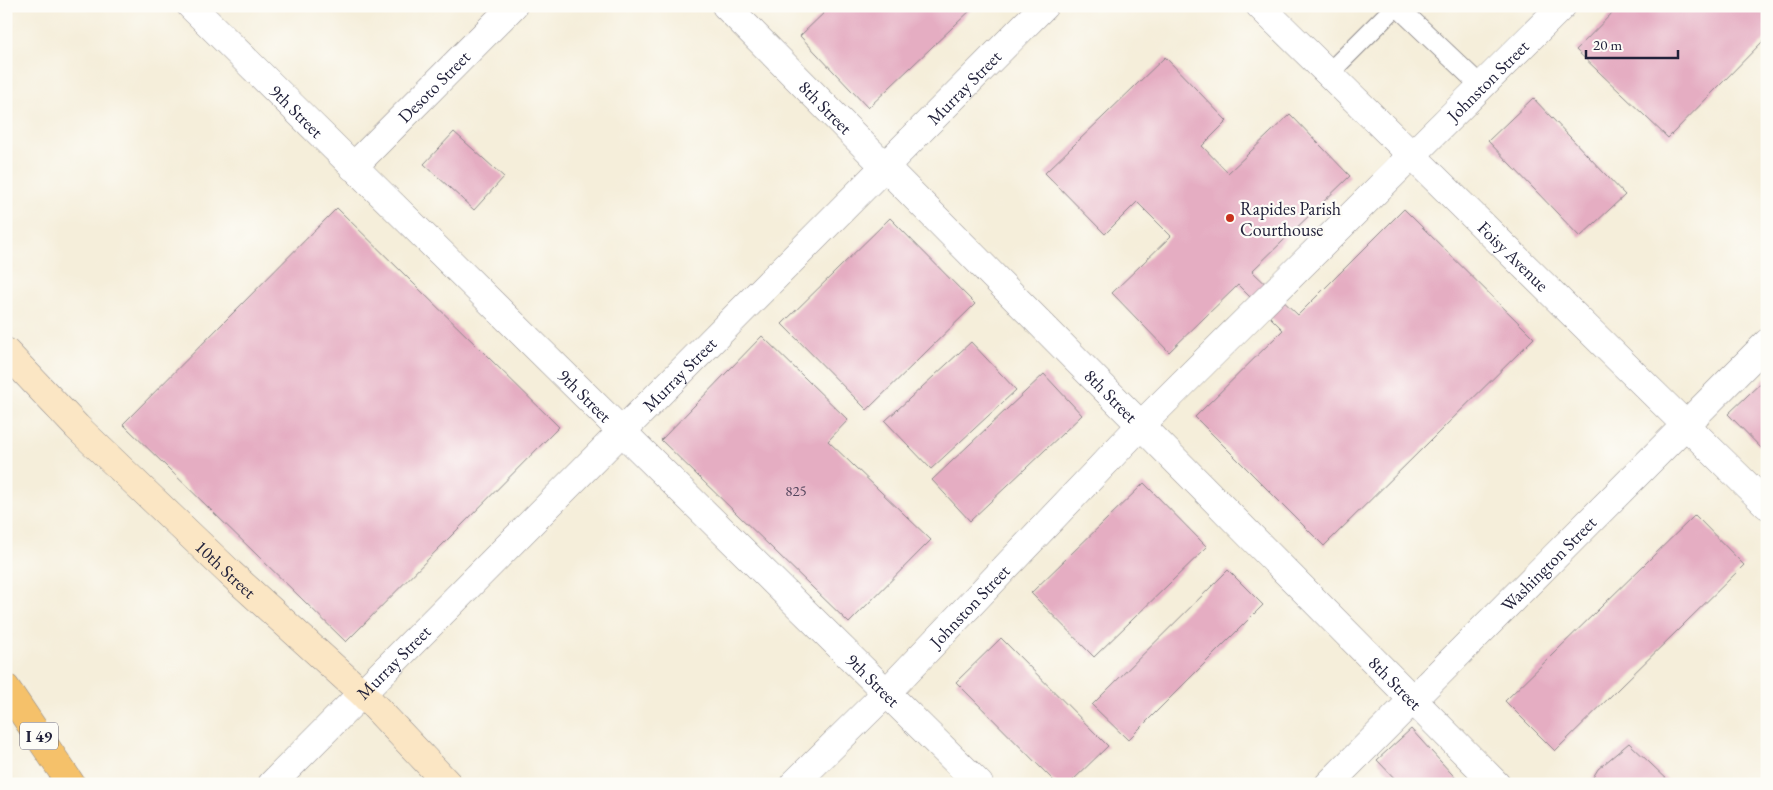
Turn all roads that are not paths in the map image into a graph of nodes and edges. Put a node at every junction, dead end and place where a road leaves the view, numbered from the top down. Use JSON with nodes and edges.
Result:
{"nodes":[{"id":1,"x":191,"y":6,"type":"edge"},
{"id":2,"x":513,"y":6,"type":"edge"},
{"id":3,"x":726,"y":6,"type":"edge"},
{"id":4,"x":1044,"y":6,"type":"edge"},
{"id":5,"x":1260,"y":6,"type":"edge"},
{"id":6,"x":1397,"y":6,"type":"edge"},
{"id":7,"x":1562,"y":6,"type":"edge"},
{"id":8,"x":1328,"y":74,"type":"junction"},
{"id":9,"x":1482,"y":86,"type":"junction"},
{"id":10,"x":1412,"y":156,"type":"junction"},
{"id":11,"x":353,"y":167,"type":"junction"},
{"id":12,"x":885,"y":167,"type":"junction"},
{"id":13,"x":1767,"y":343,"type":"edge"},
{"id":14,"x":6,"y":352,"type":"edge"},
{"id":15,"x":1141,"y":424,"type":"junction"},
{"id":16,"x":1685,"y":425,"type":"junction"},
{"id":17,"x":621,"y":432,"type":"junction"},
{"id":18,"x":1767,"y":505,"type":"edge"},
{"id":19,"x":6,"y":688,"type":"edge"},
{"id":20,"x":887,"y":692,"type":"junction"},
{"id":21,"x":362,"y":693,"type":"junction"},
{"id":22,"x":1413,"y":699,"type":"junction"},
{"id":23,"x":71,"y":784,"type":"edge"},
{"id":24,"x":272,"y":784,"type":"edge"},
{"id":25,"x":448,"y":784,"type":"edge"},
{"id":26,"x":794,"y":784,"type":"edge"},
{"id":27,"x":979,"y":784,"type":"edge"},
{"id":28,"x":1329,"y":784,"type":"edge"},
{"id":29,"x":1496,"y":784,"type":"edge"}],
"edges":[{"from":1,"to":11,"type":"street","name":"9th Street"},
{"from":2,"to":11,"type":"street","name":"Desoto Street"},
{"from":3,"to":12,"type":"street","name":"8th Street"},
{"from":4,"to":12,"type":"street","name":"Murray Street"},
{"from":5,"to":8,"type":"street","name":"Foisy Avenue"},
{"from":6,"to":8,"type":"lane"},
{"from":6,"to":9,"type":"lane"},
{"from":7,"to":9,"type":"street","name":"Johnston Street"},
{"from":8,"to":10,"type":"street","name":"Foisy Avenue"},
{"from":9,"to":10,"type":"street","name":"Johnston Street"},
{"from":10,"to":15,"type":"street","name":"Johnston Street"},
{"from":10,"to":16,"type":"street","name":"Foisy Avenue"},
{"from":11,"to":17,"type":"street","name":"9th Street"},
{"from":12,"to":15,"type":"street","name":"8th Street"},
{"from":12,"to":17,"type":"street","name":"Murray Street"},
{"from":13,"to":16,"type":"street","name":"Washington Street"},
{"from":14,"to":21,"type":"main road","name":"10th Street"},
{"from":15,"to":20,"type":"street","name":"Johnston Street"},
{"from":15,"to":22,"type":"street","name":"8th Street"},
{"from":16,"to":18,"type":"street","name":"Foisy Avenue"},
{"from":16,"to":22,"type":"street","name":"Washington Street"},
{"from":17,"to":20,"type":"street","name":"9th Street"},
{"from":17,"to":21,"type":"street","name":"Murray Street"},
{"from":19,"to":23,"type":"highway","number":"I 49"},
{"from":20,"to":26,"type":"street","name":"Johnston Street"},
{"from":20,"to":27,"type":"street","name":"9th Street"},
{"from":21,"to":24,"type":"street","name":"Murray Street"},
{"from":21,"to":25,"type":"main road","name":"10th Street"},
{"from":22,"to":28,"type":"street","name":"Washington Street"},
{"from":22,"to":29,"type":"street","name":"8th Street"}]}
